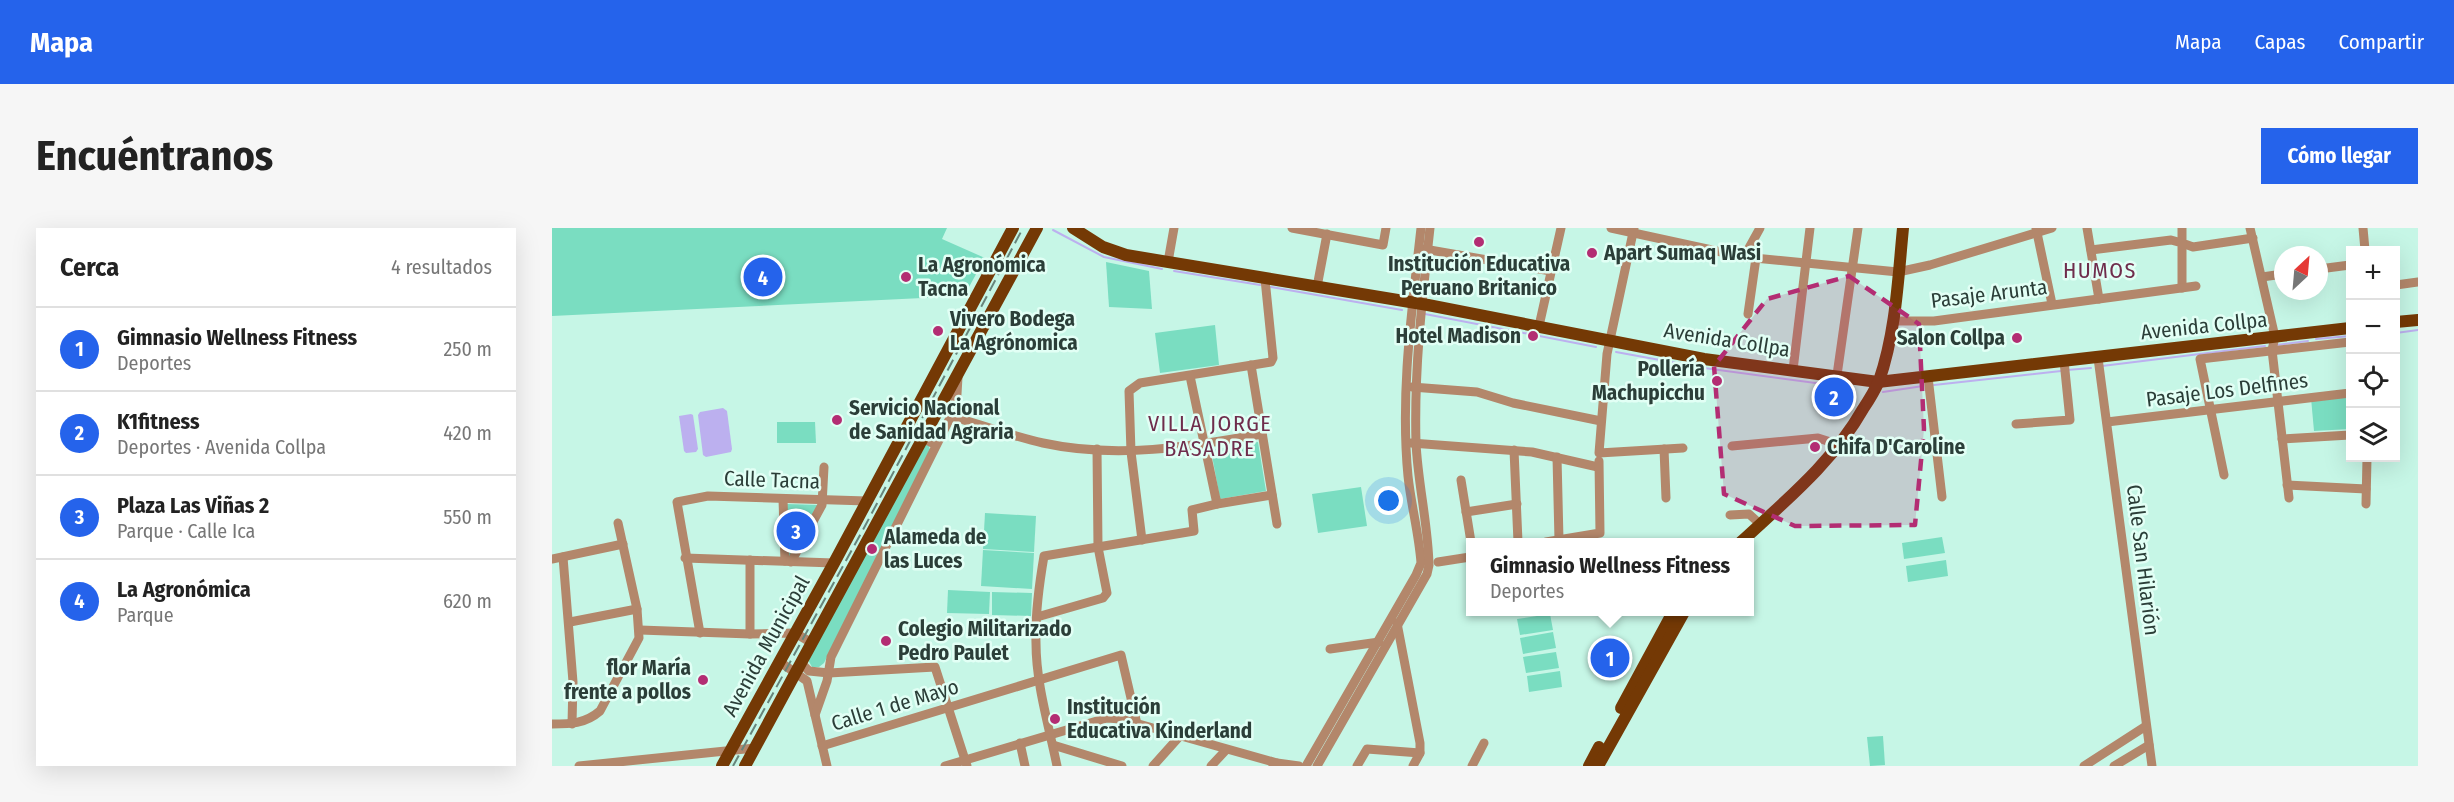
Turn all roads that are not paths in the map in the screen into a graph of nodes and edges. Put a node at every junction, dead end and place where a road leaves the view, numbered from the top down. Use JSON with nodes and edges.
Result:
{"nodes":[{"id":1,"x":1013,"y":228,"type":"edge"},
{"id":2,"x":1037,"y":228,"type":"edge"},
{"id":3,"x":1074,"y":228,"type":"edge"},
{"id":4,"x":1091,"y":228,"type":"edge"},
{"id":5,"x":1174,"y":228,"type":"edge"},
{"id":6,"x":1292,"y":228,"type":"edge"},
{"id":7,"x":1386,"y":228,"type":"edge"},
{"id":8,"x":1421,"y":228,"type":"edge"},
{"id":9,"x":1430,"y":228,"type":"edge"},
{"id":10,"x":1561,"y":228,"type":"edge"},
{"id":11,"x":1611,"y":228,"type":"edge"},
{"id":12,"x":1760,"y":228,"type":"edge"},
{"id":13,"x":1810,"y":228,"type":"edge"},
{"id":14,"x":1858,"y":228,"type":"edge"},
{"id":15,"x":1903,"y":228,"type":"edge"},
{"id":16,"x":2052,"y":228,"type":"edge"},
{"id":17,"x":2087,"y":228,"type":"edge"},
{"id":18,"x":2182,"y":228,"type":"edge"},
{"id":19,"x":2363,"y":228,"type":"edge"},
{"id":20,"x":1634,"y":230,"type":"edge"},
{"id":21,"x":2037,"y":231,"type":"edge"},
{"id":22,"x":2251,"y":233,"type":"edge"},
{"id":23,"x":1327,"y":234,"type":"junction"},
{"id":24,"x":2182,"y":243,"type":"junction"},
{"id":25,"x":2365,"y":246,"type":"edge"},
{"id":26,"x":1103,"y":247,"type":"junction"},
{"id":27,"x":1423,"y":249,"type":"junction"},
{"id":28,"x":2091,"y":250,"type":"junction"},
{"id":29,"x":1744,"y":257,"type":"junction"},
{"id":30,"x":1756,"y":258,"type":"junction"},
{"id":31,"x":1168,"y":262,"type":"junction"},
{"id":32,"x":1806,"y":263,"type":"junction"},
{"id":33,"x":2346,"y":266,"type":"edge"},
{"id":34,"x":1852,"y":268,"type":"junction"},
{"id":35,"x":2328,"y":268,"type":"edge"},
{"id":36,"x":1551,"y":271,"type":"junction"},
{"id":37,"x":1898,"y":272,"type":"junction"},
{"id":38,"x":2274,"y":275,"type":"edge"},
{"id":39,"x":2262,"y":277,"type":"junction"},
{"id":40,"x":1265,"y":279,"type":"junction"},
{"id":41,"x":2418,"y":282,"type":"edge"},
{"id":42,"x":2400,"y":284,"type":"edge"},
{"id":43,"x":2196,"y":286,"type":"dead end"},
{"id":44,"x":1317,"y":287,"type":"junction"},
{"id":45,"x":2182,"y":288,"type":"junction"},
{"id":46,"x":2099,"y":299,"type":"junction"},
{"id":47,"x":1417,"y":303,"type":"junction"},
{"id":48,"x":2052,"y":304,"type":"junction"},
{"id":49,"x":1748,"y":314,"type":"dead end"},
{"id":50,"x":2418,"y":320,"type":"edge"},
{"id":51,"x":1893,"y":321,"type":"junction"},
{"id":52,"x":2400,"y":322,"type":"edge"},
{"id":53,"x":1539,"y":326,"type":"junction"},
{"id":54,"x":2346,"y":329,"type":"edge"},
{"id":55,"x":2312,"y":333,"type":"junction"},
{"id":56,"x":2276,"y":338,"type":"junction"},
{"id":57,"x":1610,"y":340,"type":"junction"},
{"id":58,"x":2346,"y":342,"type":"edge"},
{"id":59,"x":2313,"y":346,"type":"junction"},
{"id":60,"x":2272,"y":351,"type":"junction"},
{"id":61,"x":2098,"y":357,"type":"junction"},
{"id":62,"x":2064,"y":362,"type":"junction"},
{"id":63,"x":1251,"y":365,"type":"junction"},
{"id":64,"x":1792,"y":370,"type":"junction"},
{"id":65,"x":959,"y":371,"type":"junction"},
{"id":66,"x":1837,"y":375,"type":"junction"},
{"id":67,"x":1190,"y":376,"type":"junction"},
{"id":68,"x":1928,"y":377,"type":"junction"},
{"id":69,"x":1875,"y":381,"type":"junction"},
{"id":70,"x":1411,"y":387,"type":"junction"},
{"id":71,"x":2346,"y":394,"type":"edge"},
{"id":72,"x":2278,"y":403,"type":"junction"},
{"id":73,"x":2211,"y":410,"type":"junction"},
{"id":74,"x":951,"y":416,"type":"junction"},
{"id":75,"x":1601,"y":421,"type":"junction"},
{"id":76,"x":2107,"y":422,"type":"junction"},
{"id":77,"x":2016,"y":424,"type":"dead end"},
{"id":78,"x":905,"y":429,"type":"junction"},
{"id":79,"x":1262,"y":434,"type":"junction"},
{"id":80,"x":2346,"y":435,"type":"edge"},
{"id":81,"x":923,"y":438,"type":"junction"},
{"id":82,"x":2282,"y":439,"type":"junction"},
{"id":83,"x":1412,"y":442,"type":"junction"},
{"id":84,"x":936,"y":444,"type":"junction"},
{"id":85,"x":1206,"y":444,"type":"junction"},
{"id":86,"x":1837,"y":444,"type":"junction"},
{"id":87,"x":1732,"y":446,"type":"dead end"},
{"id":88,"x":1683,"y":447,"type":"dead end"},
{"id":89,"x":1097,"y":449,"type":"junction"},
{"id":90,"x":1664,"y":449,"type":"junction"},
{"id":91,"x":1514,"y":450,"type":"junction"},
{"id":92,"x":1131,"y":452,"type":"junction"},
{"id":93,"x":1599,"y":453,"type":"junction"},
{"id":94,"x":1557,"y":457,"type":"junction"},
{"id":95,"x":2367,"y":462,"type":"edge"},
{"id":96,"x":824,"y":467,"type":"dead end"},
{"id":97,"x":1599,"y":467,"type":"junction"},
{"id":98,"x":2224,"y":475,"type":"dead end"},
{"id":99,"x":1461,"y":480,"type":"dead end"},
{"id":100,"x":2287,"y":485,"type":"junction"},
{"id":101,"x":2366,"y":489,"type":"junction"},
{"id":102,"x":1272,"y":495,"type":"junction"},
{"id":103,"x":1942,"y":497,"type":"dead end"},
{"id":104,"x":1666,"y":498,"type":"dead end"},
{"id":105,"x":2289,"y":498,"type":"dead end"},
{"id":106,"x":783,"y":499,"type":"junction"},
{"id":107,"x":823,"y":500,"type":"junction"},
{"id":108,"x":867,"y":501,"type":"junction"},
{"id":109,"x":1217,"y":504,"type":"junction"},
{"id":110,"x":1517,"y":504,"type":"junction"},
{"id":111,"x":2366,"y":504,"type":"dead end"},
{"id":112,"x":1466,"y":512,"type":"junction"},
{"id":113,"x":1730,"y":515,"type":"dead end"},
{"id":114,"x":1758,"y":521,"type":"junction"},
{"id":115,"x":618,"y":523,"type":"dead end"},
{"id":116,"x":1277,"y":524,"type":"dead end"},
{"id":117,"x":1470,"y":538,"type":"edge"},
{"id":118,"x":1518,"y":538,"type":"edge"},
{"id":119,"x":1559,"y":538,"type":"edge"},
{"id":120,"x":1571,"y":538,"type":"edge"},
{"id":121,"x":1736,"y":538,"type":"edge"},
{"id":122,"x":1745,"y":538,"type":"edge"},
{"id":123,"x":1142,"y":540,"type":"junction"},
{"id":124,"x":623,"y":544,"type":"junction"},
{"id":125,"x":1098,"y":547,"type":"junction"},
{"id":126,"x":563,"y":557,"type":"junction"},
{"id":127,"x":1466,"y":557,"type":"edge"},
{"id":128,"x":686,"y":558,"type":"junction"},
{"id":129,"x":552,"y":559,"type":"edge"},
{"id":130,"x":750,"y":560,"type":"junction"},
{"id":131,"x":788,"y":562,"type":"junction"},
{"id":132,"x":1438,"y":562,"type":"dead end"},
{"id":133,"x":834,"y":563,"type":"junction"},
{"id":134,"x":637,"y":609,"type":"junction"},
{"id":135,"x":1671,"y":616,"type":"edge"},
{"id":136,"x":1682,"y":616,"type":"edge"},
{"id":137,"x":1037,"y":617,"type":"junction"},
{"id":138,"x":570,"y":622,"type":"junction"},
{"id":139,"x":1397,"y":623,"type":"junction"},
{"id":140,"x":640,"y":630,"type":"junction"},
{"id":141,"x":700,"y":633,"type":"junction"},
{"id":142,"x":795,"y":633,"type":"junction"},
{"id":143,"x":750,"y":634,"type":"junction"},
{"id":144,"x":1387,"y":641,"type":"junction"},
{"id":145,"x":1377,"y":642,"type":"junction"},
{"id":146,"x":812,"y":643,"type":"junction"},
{"id":147,"x":1329,"y":649,"type":"dead end"},
{"id":148,"x":780,"y":662,"type":"junction"},
{"id":149,"x":799,"y":668,"type":"junction"},
{"id":150,"x":829,"y":673,"type":"junction"},
{"id":151,"x":1039,"y":678,"type":"junction"},
{"id":152,"x":948,"y":708,"type":"junction"},
{"id":153,"x":815,"y":715,"type":"junction"},
{"id":154,"x":552,"y":724,"type":"edge"},
{"id":155,"x":572,"y":724,"type":"junction"},
{"id":156,"x":1137,"y":724,"type":"junction"},
{"id":157,"x":1616,"y":724,"type":"junction"},
{"id":158,"x":2146,"y":726,"type":"junction"},
{"id":159,"x":1051,"y":734,"type":"junction"},
{"id":160,"x":1179,"y":737,"type":"junction"},
{"id":161,"x":1020,"y":743,"type":"junction"},
{"id":162,"x":1484,"y":743,"type":"dead end"},
{"id":163,"x":1053,"y":745,"type":"junction"},
{"id":164,"x":2149,"y":745,"type":"junction"},
{"id":165,"x":822,"y":746,"type":"junction"},
{"id":166,"x":755,"y":748,"type":"junction"},
{"id":167,"x":732,"y":749,"type":"junction"},
{"id":168,"x":1226,"y":750,"type":"junction"},
{"id":169,"x":1420,"y":753,"type":"junction"},
{"id":170,"x":966,"y":763,"type":"edge"},
{"id":171,"x":1099,"y":763,"type":"edge"},
{"id":172,"x":1275,"y":764,"type":"edge"},
{"id":173,"x":579,"y":766,"type":"edge"},
{"id":174,"x":722,"y":766,"type":"edge"},
{"id":175,"x":745,"y":766,"type":"edge"},
{"id":176,"x":827,"y":766,"type":"edge"},
{"id":177,"x":945,"y":766,"type":"edge"},
{"id":178,"x":1025,"y":766,"type":"edge"},
{"id":179,"x":1057,"y":766,"type":"edge"},
{"id":180,"x":1122,"y":766,"type":"edge"},
{"id":181,"x":1153,"y":766,"type":"edge"},
{"id":182,"x":1211,"y":766,"type":"edge"},
{"id":183,"x":1299,"y":766,"type":"edge"},
{"id":184,"x":1306,"y":766,"type":"edge"},
{"id":185,"x":1317,"y":766,"type":"edge"},
{"id":186,"x":1357,"y":766,"type":"edge"},
{"id":187,"x":1413,"y":766,"type":"edge"},
{"id":188,"x":1472,"y":766,"type":"edge"},
{"id":189,"x":1589,"y":766,"type":"edge"},
{"id":190,"x":1598,"y":766,"type":"edge"},
{"id":191,"x":2084,"y":766,"type":"edge"},
{"id":192,"x":2114,"y":766,"type":"edge"},
{"id":193,"x":2152,"y":766,"type":"edge"}],
"edges":[{"from":1,"to":78,"type":"main road","name":"Avenida Municipal"},
{"from":2,"to":65,"type":"main road","name":"Avenida Municipal"},
{"from":3,"to":26,"type":"main road","name":"Avenida Collpa"},
{"from":4,"to":26,"type":"main road"},
{"from":5,"to":31,"type":"street"},
{"from":6,"to":23,"type":"street"},
{"from":7,"to":23,"type":"street"},
{"from":8,"to":27,"type":"street"},
{"from":9,"to":27,"type":"street"},
{"from":10,"to":36,"type":"street"},
{"from":11,"to":20,"type":"street"},
{"from":12,"to":29,"type":"street"},
{"from":13,"to":32,"type":"street"},
{"from":14,"to":34,"type":"street"},
{"from":15,"to":37,"type":"main road"},
{"from":16,"to":21,"type":"street"},
{"from":17,"to":28,"type":"street"},
{"from":18,"to":24,"type":"street"},
{"from":19,"to":25,"type":"street"},
{"from":20,"to":29,"type":"street"},
{"from":20,"to":57,"type":"street"},
{"from":21,"to":37,"type":"street"},
{"from":21,"to":48,"type":"street"},
{"from":22,"to":24,"type":"street"},
{"from":22,"to":39,"type":"street"},
{"from":23,"to":44,"type":"street"},
{"from":24,"to":28,"type":"street"},
{"from":24,"to":45,"type":"street"},
{"from":26,"to":31,"type":"main road","name":"Avenida Collpa"},
{"from":27,"to":36,"type":"street"},
{"from":27,"to":47,"type":"street"},
{"from":28,"to":46,"type":"street"},
{"from":29,"to":30,"type":"street"},
{"from":30,"to":32,"type":"street"},
{"from":30,"to":49,"type":"street"},
{"from":31,"to":40,"type":"main road","name":"Avenida Collpa"},
{"from":32,"to":34,"type":"street"},
{"from":32,"to":64,"type":"street"},
{"from":33,"to":35,"type":"street"},
{"from":34,"to":37,"type":"street"},
{"from":34,"to":66,"type":"street"},
{"from":36,"to":53,"type":"street"},
{"from":37,"to":51,"type":"main road"},
{"from":38,"to":39,"type":"street"},
{"from":39,"to":56,"type":"street"},
{"from":40,"to":44,"type":"main road","name":"Avenida Collpa"},
{"from":40,"to":63,"type":"street"},
{"from":41,"to":42,"type":"street"},
{"from":43,"to":45,"type":"street","name":"Pasaje Arunta"},
{"from":44,"to":47,"type":"main road","name":"Avenida Collpa"},
{"from":45,"to":46,"type":"street","name":"Pasaje Arunta"},
{"from":46,"to":48,"type":"street","name":"Pasaje Arunta"},
{"from":47,"to":53,"type":"main road","name":"Avenida Collpa"},
{"from":47,"to":70,"type":"street"},
{"from":48,"to":51,"type":"street","name":"Pasaje Arunta"},
{"from":50,"to":52,"type":"main road"},
{"from":51,"to":69,"type":"main road"},
{"from":53,"to":57,"type":"main road","name":"Avenida Collpa"},
{"from":54,"to":55,"type":"main road","name":"Avenida Collpa"},
{"from":55,"to":56,"type":"main road","name":"Avenida Collpa"},
{"from":55,"to":59,"type":"street"},
{"from":56,"to":60,"type":"street"},
{"from":56,"to":61,"type":"main road","name":"Avenida Collpa"},
{"from":57,"to":64,"type":"main road","name":"Avenida Collpa"},
{"from":57,"to":75,"type":"street"},
{"from":58,"to":59,"type":"street"},
{"from":59,"to":60,"type":"street"},
{"from":60,"to":72,"type":"street"},
{"from":60,"to":73,"type":"street"},
{"from":61,"to":62,"type":"main road","name":"Avenida Collpa"},
{"from":61,"to":76,"type":"street","name":"Calle San Hilarión"},
{"from":62,"to":68,"type":"main road","name":"Avenida Collpa"},
{"from":62,"to":77,"type":"street"},
{"from":63,"to":67,"type":"street"},
{"from":63,"to":79,"type":"street"},
{"from":64,"to":66,"type":"main road","name":"Avenida Collpa"},
{"from":65,"to":74,"type":"street","name":"Avenida Municipal"},
{"from":65,"to":81,"type":"main road","name":"Avenida Municipal"},
{"from":66,"to":69,"type":"main road","name":"Avenida Collpa"},
{"from":67,"to":85,"type":"street"},
{"from":67,"to":92,"type":"street"},
{"from":68,"to":69,"type":"main road","name":"Avenida Collpa"},
{"from":68,"to":103,"type":"street"},
{"from":69,"to":86,"type":"main road"},
{"from":70,"to":75,"type":"street"},
{"from":70,"to":83,"type":"street"},
{"from":71,"to":72,"type":"street","name":"Pasaje Los Delfines"},
{"from":72,"to":73,"type":"street","name":"Pasaje Los Delfines"},
{"from":72,"to":82,"type":"street"},
{"from":73,"to":76,"type":"street","name":"Pasaje Los Delfines"},
{"from":73,"to":98,"type":"street"},
{"from":74,"to":84,"type":"street","name":"Avenida Municipal"},
{"from":74,"to":89,"type":"street"},
{"from":75,"to":93,"type":"street"},
{"from":76,"to":158,"type":"street","name":"Calle San Hilarión"},
{"from":78,"to":81,"type":"street"},
{"from":78,"to":108,"type":"main road","name":"Avenida Municipal"},
{"from":79,"to":85,"type":"street"},
{"from":79,"to":102,"type":"street"},
{"from":80,"to":82,"type":"street"},
{"from":81,"to":84,"type":"street"},
{"from":81,"to":146,"type":"main road","name":"Avenida Municipal"},
{"from":82,"to":100,"type":"street"},
{"from":83,"to":91,"type":"street"},
{"from":83,"to":139,"type":"street"},
{"from":83,"to":145,"type":"street"},
{"from":84,"to":150,"type":"street","name":"Avenida Municipal"},
{"from":85,"to":92,"type":"street"},
{"from":85,"to":109,"type":"street"},
{"from":86,"to":87,"type":"street"},
{"from":86,"to":114,"type":"main road"},
{"from":88,"to":90,"type":"street"},
{"from":89,"to":92,"type":"street"},
{"from":89,"to":125,"type":"street"},
{"from":90,"to":93,"type":"street"},
{"from":90,"to":104,"type":"street"},
{"from":91,"to":94,"type":"street"},
{"from":91,"to":110,"type":"street"},
{"from":92,"to":123,"type":"street"},
{"from":93,"to":97,"type":"street"},
{"from":94,"to":97,"type":"street"},
{"from":94,"to":119,"type":"street"},
{"from":95,"to":101,"type":"street"},
{"from":96,"to":107,"type":"street"},
{"from":97,"to":120,"type":"street"},
{"from":99,"to":112,"type":"street"},
{"from":100,"to":101,"type":"street"},
{"from":100,"to":105,"type":"street"},
{"from":101,"to":111,"type":"street"},
{"from":102,"to":109,"type":"street"},
{"from":102,"to":116,"type":"street"},
{"from":106,"to":107,"type":"street","name":"Calle Tacna"},
{"from":106,"to":128,"type":"street","name":"Calle Tacna"},
{"from":106,"to":131,"type":"street"},
{"from":107,"to":108,"type":"street","name":"Calle Tacna"},
{"from":107,"to":131,"type":"street"},
{"from":108,"to":133,"type":"main road","name":"Avenida Municipal"},
{"from":109,"to":123,"type":"street"},
{"from":110,"to":112,"type":"street"},
{"from":110,"to":118,"type":"street"},
{"from":112,"to":117,"type":"street"},
{"from":113,"to":114,"type":"street"},
{"from":114,"to":121,"type":"main road"},
{"from":114,"to":122,"type":"main road"},
{"from":115,"to":124,"type":"street"},
{"from":123,"to":125,"type":"street"},
{"from":124,"to":126,"type":"street"},
{"from":124,"to":134,"type":"street"},
{"from":125,"to":137,"type":"street"},
{"from":125,"to":137,"type":"street"},
{"from":126,"to":129,"type":"street"},
{"from":126,"to":138,"type":"street"},
{"from":127,"to":132,"type":"street"},
{"from":128,"to":130,"type":"street"},
{"from":128,"to":141,"type":"street"},
{"from":130,"to":131,"type":"street"},
{"from":130,"to":143,"type":"street"},
{"from":131,"to":133,"type":"street"},
{"from":133,"to":142,"type":"main road","name":"Avenida Municipal"},
{"from":134,"to":138,"type":"street"},
{"from":134,"to":140,"type":"street"},
{"from":135,"to":157,"type":"main road"},
{"from":136,"to":157,"type":"main road"},
{"from":137,"to":151,"type":"street"},
{"from":138,"to":155,"type":"street"},
{"from":139,"to":144,"type":"street"},
{"from":139,"to":169,"type":"street"},
{"from":140,"to":141,"type":"street"},
{"from":140,"to":155,"type":"street"},
{"from":141,"to":143,"type":"street"},
{"from":142,"to":143,"type":"street"},
{"from":142,"to":146,"type":"street"},
{"from":142,"to":148,"type":"main road","name":"Avenida Municipal"},
{"from":144,"to":145,"type":"street"},
{"from":144,"to":185,"type":"street"},
{"from":145,"to":147,"type":"street"},
{"from":145,"to":184,"type":"street"},
{"from":146,"to":149,"type":"main road","name":"Avenida Municipal"},
{"from":148,"to":149,"type":"street"},
{"from":148,"to":167,"type":"main road","name":"Avenida Municipal"},
{"from":149,"to":150,"type":"street"},
{"from":149,"to":153,"type":"street"},
{"from":149,"to":166,"type":"main road","name":"Avenida Municipal"},
{"from":150,"to":152,"type":"street"},
{"from":150,"to":153,"type":"street","name":"Avenida Municipal"},
{"from":151,"to":152,"type":"street","name":"Calle 1 de Mayo"},
{"from":151,"to":156,"type":"street","name":"Calle 1 de Mayo"},
{"from":151,"to":159,"type":"street"},
{"from":152,"to":165,"type":"street","name":"Calle 1 de Mayo"},
{"from":152,"to":170,"type":"street"},
{"from":153,"to":165,"type":"street"},
{"from":154,"to":155,"type":"street"},
{"from":156,"to":159,"type":"street"},
{"from":156,"to":160,"type":"street"},
{"from":157,"to":189,"type":"main road"},
{"from":157,"to":190,"type":"main road"},
{"from":158,"to":164,"type":"street","name":"Calle San Hilarión"},
{"from":158,"to":191,"type":"street"},
{"from":159,"to":161,"type":"street"},
{"from":159,"to":163,"type":"street"},
{"from":160,"to":168,"type":"street"},
{"from":160,"to":181,"type":"street"},
{"from":161,"to":170,"type":"street"},
{"from":161,"to":178,"type":"street"},
{"from":162,"to":188,"type":"street"},
{"from":163,"to":171,"type":"street"},
{"from":163,"to":179,"type":"street"},
{"from":164,"to":192,"type":"street"},
{"from":164,"to":193,"type":"street","name":"Calle San Hilarión"},
{"from":165,"to":176,"type":"street"},
{"from":166,"to":167,"type":"street"},
{"from":166,"to":175,"type":"main road","name":"Avenida Municipal"},
{"from":167,"to":173,"type":"street"},
{"from":167,"to":174,"type":"main road","name":"Avenida Municipal"},
{"from":168,"to":172,"type":"street"},
{"from":168,"to":182,"type":"street"},
{"from":169,"to":186,"type":"street"},
{"from":169,"to":187,"type":"street"},
{"from":170,"to":177,"type":"street"},
{"from":171,"to":180,"type":"street"},
{"from":172,"to":183,"type":"street"}]}
